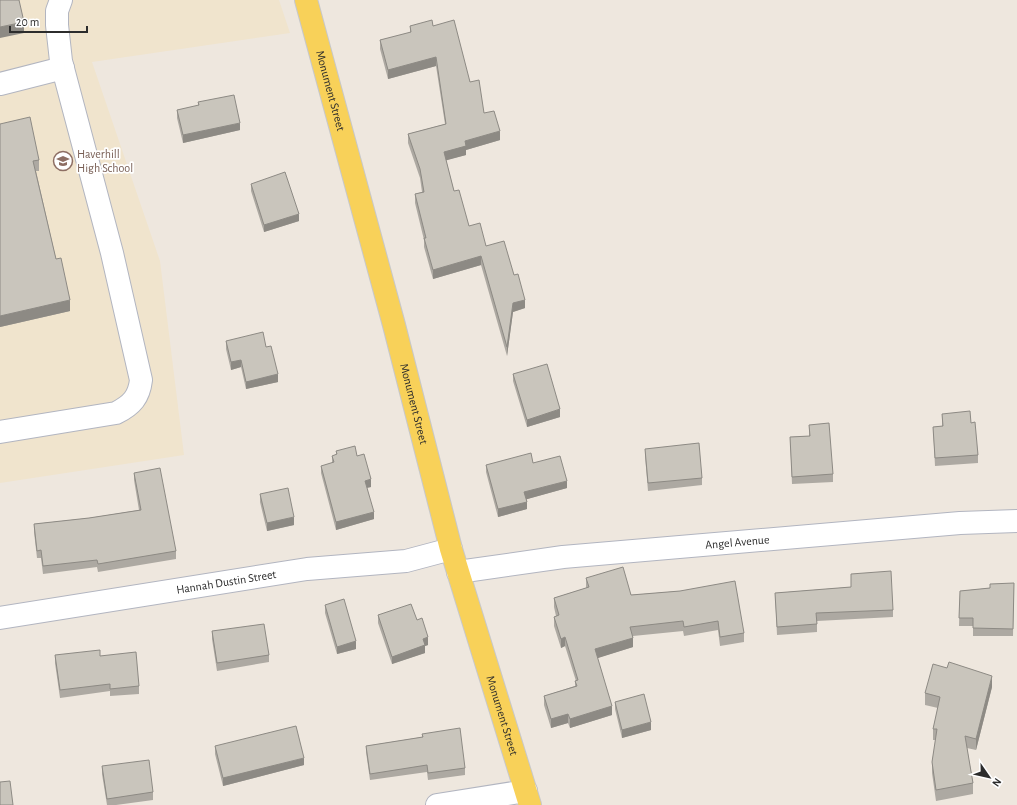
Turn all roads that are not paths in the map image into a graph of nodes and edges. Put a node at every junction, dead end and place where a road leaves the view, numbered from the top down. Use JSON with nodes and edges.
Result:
{"nodes":[{"id":1,"x":60,"y":0,"type":"edge"},
{"id":2,"x":306,"y":0,"type":"edge"},
{"id":3,"x":63,"y":68,"type":"junction"},
{"id":4,"x":0,"y":84,"type":"edge"},
{"id":5,"x":0,"y":432,"type":"edge"},
{"id":6,"x":1017,"y":521,"type":"edge"},
{"id":7,"x":451,"y":549,"type":"junction"},
{"id":8,"x":458,"y":572,"type":"junction"},
{"id":9,"x":0,"y":618,"type":"edge"},
{"id":10,"x":528,"y":798,"type":"edge"},
{"id":11,"x":437,"y":805,"type":"edge"}],
"edges":[{"from":1,"to":3,"type":"street"},
{"from":2,"to":7,"type":"main road","name":"Monument Street"},
{"from":3,"to":4,"type":"street"},
{"from":3,"to":5,"type":"street"},
{"from":6,"to":8,"type":"street","name":"Angel Avenue"},
{"from":7,"to":8,"type":"main road","name":"Monument Street"},
{"from":7,"to":9,"type":"street","name":"Hannah Dustin Street"},
{"from":8,"to":10,"type":"main road","name":"Monument Street"},
{"from":10,"to":11,"type":"street"}]}
